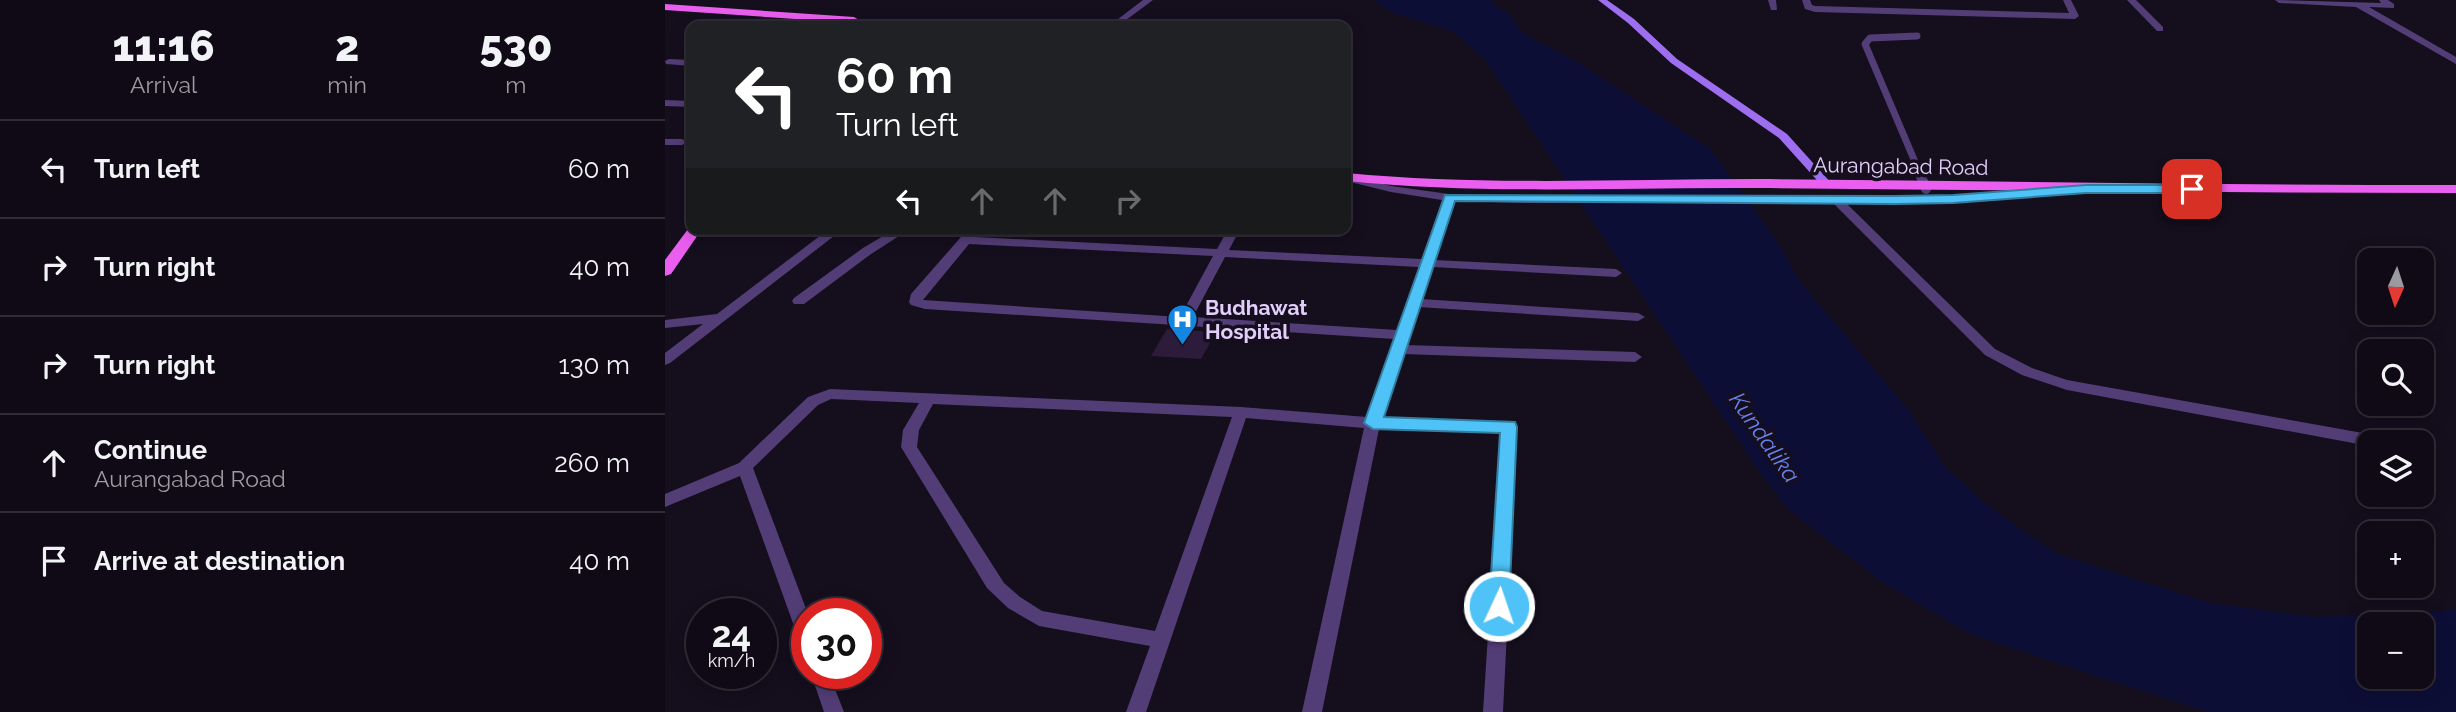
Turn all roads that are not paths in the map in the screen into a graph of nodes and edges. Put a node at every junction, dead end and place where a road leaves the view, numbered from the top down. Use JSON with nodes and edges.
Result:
{"nodes":[{"id":1,"x":1149,"y":0,"type":"edge"},
{"id":2,"x":1602,"y":0,"type":"edge"},
{"id":3,"x":1806,"y":0,"type":"edge"},
{"id":4,"x":1861,"y":0,"type":"edge"},
{"id":5,"x":1917,"y":0,"type":"edge"},
{"id":6,"x":1963,"y":0,"type":"edge"},
{"id":7,"x":2067,"y":0,"type":"edge"},
{"id":8,"x":2131,"y":0,"type":"edge"},
{"id":9,"x":2279,"y":0,"type":"edge"},
{"id":10,"x":2383,"y":0,"type":"edge"},
{"id":11,"x":2357,"y":5,"type":"junction"},
{"id":12,"x":665,"y":7,"type":"edge"},
{"id":13,"x":1865,"y":10,"type":"junction"},
{"id":14,"x":1922,"y":11,"type":"junction"},
{"id":15,"x":1967,"y":12,"type":"junction"},
{"id":16,"x":665,"y":15,"type":"edge"},
{"id":17,"x":854,"y":20,"type":"junction"},
{"id":18,"x":788,"y":21,"type":"edge"},
{"id":19,"x":850,"y":21,"type":"edge"},
{"id":20,"x":858,"y":21,"type":"edge"},
{"id":21,"x":1120,"y":21,"type":"edge"},
{"id":22,"x":2160,"y":29,"type":"dead end"},
{"id":23,"x":1917,"y":36,"type":"dead end"},
{"id":24,"x":2456,"y":61,"type":"edge"},
{"id":25,"x":666,"y":63,"type":"edge"},
{"id":26,"x":686,"y":63,"type":"edge"},
{"id":27,"x":665,"y":103,"type":"edge"},
{"id":28,"x":686,"y":104,"type":"edge"},
{"id":29,"x":665,"y":142,"type":"edge"},
{"id":30,"x":682,"y":142,"type":"dead end"},
{"id":31,"x":1351,"y":177,"type":"edge"},
{"id":32,"x":1351,"y":178,"type":"edge"},
{"id":33,"x":1828,"y":186,"type":"junction"},
{"id":34,"x":1926,"y":189,"type":"junction"},
{"id":35,"x":2086,"y":189,"type":"junction"},
{"id":36,"x":2456,"y":189,"type":"edge"},
{"id":37,"x":1449,"y":197,"type":"junction"},
{"id":38,"x":1837,"y":200,"type":"junction"},
{"id":39,"x":691,"y":235,"type":"edge"},
{"id":40,"x":829,"y":235,"type":"edge"},
{"id":41,"x":894,"y":235,"type":"edge"},
{"id":42,"x":971,"y":235,"type":"edge"},
{"id":43,"x":1231,"y":235,"type":"edge"},
{"id":44,"x":1222,"y":252,"type":"junction"},
{"id":45,"x":1427,"y":262,"type":"junction"},
{"id":46,"x":665,"y":271,"type":"edge"},
{"id":47,"x":1616,"y":273,"type":"dead end"},
{"id":48,"x":799,"y":301,"type":"dead end"},
{"id":49,"x":1414,"y":303,"type":"junction"},
{"id":50,"x":721,"y":317,"type":"junction"},
{"id":51,"x":1638,"y":317,"type":"dead end"},
{"id":52,"x":1184,"y":321,"type":"junction"},
{"id":53,"x":665,"y":324,"type":"edge"},
{"id":54,"x":1400,"y":342,"type":"junction"},
{"id":55,"x":1635,"y":357,"type":"dead end"},
{"id":56,"x":665,"y":360,"type":"edge"},
{"id":57,"x":929,"y":398,"type":"junction"},
{"id":58,"x":1241,"y":412,"type":"junction"},
{"id":59,"x":1373,"y":423,"type":"junction"},
{"id":60,"x":2357,"y":438,"type":"edge"},
{"id":61,"x":745,"y":467,"type":"junction"},
{"id":62,"x":665,"y":501,"type":"edge"},
{"id":63,"x":793,"y":598,"type":"edge"},
{"id":64,"x":1161,"y":640,"type":"junction"},
{"id":65,"x":826,"y":689,"type":"edge"},
{"id":66,"x":834,"y":712,"type":"edge"},
{"id":67,"x":1136,"y":712,"type":"edge"},
{"id":68,"x":1312,"y":712,"type":"edge"},
{"id":69,"x":1493,"y":712,"type":"edge"}],
"edges":[{"from":1,"to":21,"type":"street"},
{"from":2,"to":33,"type":"street"},
{"from":3,"to":13,"type":"street"},
{"from":4,"to":13,"type":"street"},
{"from":5,"to":14,"type":"street"},
{"from":6,"to":15,"type":"street"},
{"from":7,"to":15,"type":"street"},
{"from":8,"to":22,"type":"street"},
{"from":9,"to":11,"type":"street"},
{"from":10,"to":11,"type":"street"},
{"from":11,"to":24,"type":"street"},
{"from":12,"to":17,"type":"main road"},
{"from":13,"to":14,"type":"street"},
{"from":14,"to":15,"type":"street"},
{"from":16,"to":18,"type":"main road"},
{"from":17,"to":19,"type":"main road"},
{"from":17,"to":20,"type":"main road"},
{"from":23,"to":34,"type":"lane"},
{"from":25,"to":26,"type":"street"},
{"from":27,"to":28,"type":"street"},
{"from":29,"to":30,"type":"street"},
{"from":31,"to":33,"type":"main road","name":"Aurangabad Road"},
{"from":32,"to":37,"type":"street"},
{"from":33,"to":34,"type":"main road","name":"Aurangabad Road"},
{"from":34,"to":35,"type":"main road","name":"Aurangabad Road"},
{"from":35,"to":36,"type":"main road","name":"Aurangabad Road"},
{"from":35,"to":38,"type":"street"},
{"from":37,"to":38,"type":"street"},
{"from":37,"to":45,"type":"street"},
{"from":38,"to":60,"type":"street"},
{"from":39,"to":46,"type":"main road"},
{"from":40,"to":50,"type":"street"},
{"from":41,"to":48,"type":"street"},
{"from":42,"to":44,"type":"street"},
{"from":42,"to":52,"type":"street"},
{"from":43,"to":44,"type":"street"},
{"from":44,"to":45,"type":"street"},
{"from":44,"to":52,"type":"street"},
{"from":45,"to":47,"type":"street"},
{"from":45,"to":49,"type":"street"},
{"from":49,"to":51,"type":"street"},
{"from":49,"to":54,"type":"street"},
{"from":50,"to":53,"type":"street"},
{"from":50,"to":56,"type":"street"},
{"from":52,"to":54,"type":"street"},
{"from":54,"to":55,"type":"street"},
{"from":54,"to":59,"type":"street"},
{"from":57,"to":58,"type":"street"},
{"from":57,"to":61,"type":"street"},
{"from":57,"to":64,"type":"street"},
{"from":58,"to":59,"type":"street"},
{"from":58,"to":64,"type":"street"},
{"from":59,"to":68,"type":"street"},
{"from":59,"to":69,"type":"street"},
{"from":61,"to":62,"type":"street"},
{"from":61,"to":63,"type":"street"},
{"from":64,"to":67,"type":"street"},
{"from":65,"to":66,"type":"street"}]}
